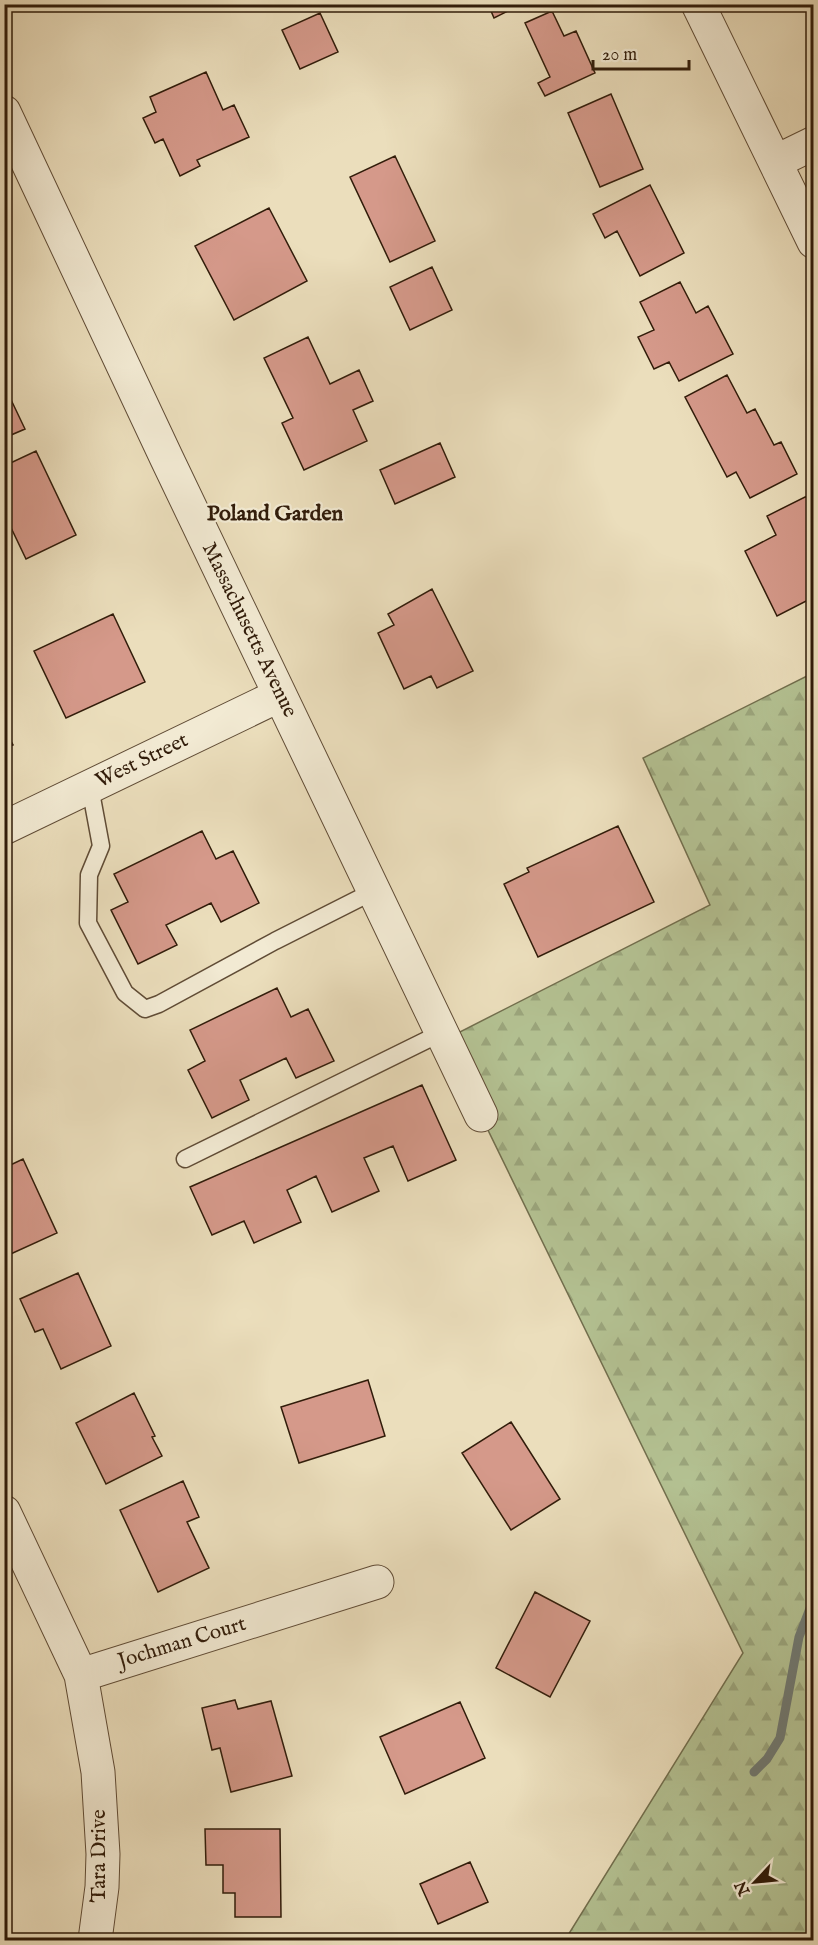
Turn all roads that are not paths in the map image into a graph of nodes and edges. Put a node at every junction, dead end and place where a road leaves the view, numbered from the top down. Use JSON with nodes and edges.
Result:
{"nodes":[{"id":1,"x":698,"y":4,"type":"edge"},
{"id":2,"x":4,"y":112,"type":"edge"},
{"id":3,"x":813,"y":143,"type":"edge"},
{"id":4,"x":775,"y":162,"type":"junction"},
{"id":5,"x":813,"y":242,"type":"edge"},
{"id":6,"x":280,"y":695,"type":"junction"},
{"id":7,"x":90,"y":787,"type":"junction"},
{"id":8,"x":4,"y":828,"type":"edge"},
{"id":9,"x":374,"y":891,"type":"junction"},
{"id":10,"x":441,"y":1033,"type":"junction"},
{"id":11,"x":481,"y":1115,"type":"dead end"},
{"id":12,"x":184,"y":1159,"type":"dead end"},
{"id":13,"x":4,"y":1512,"type":"edge"},
{"id":14,"x":377,"y":1582,"type":"dead end"},
{"id":15,"x":81,"y":1674,"type":"junction"},
{"id":16,"x":95,"y":1941,"type":"edge"}],
"edges":[{"from":1,"to":4,"type":"street"},
{"from":2,"to":6,"type":"street","name":"Massachusetts Avenue"},
{"from":3,"to":4,"type":"street"},
{"from":4,"to":5,"type":"street"},
{"from":6,"to":7,"type":"street","name":"West Street"},
{"from":6,"to":9,"type":"street","name":"Massachusetts Avenue"},
{"from":7,"to":8,"type":"street","name":"West Street"},
{"from":7,"to":9,"type":"lane"},
{"from":9,"to":10,"type":"street","name":"Massachusetts Avenue"},
{"from":10,"to":11,"type":"street","name":"Massachusetts Avenue"},
{"from":10,"to":12,"type":"lane"},
{"from":13,"to":15,"type":"street"},
{"from":14,"to":15,"type":"street","name":"Jochman Court"},
{"from":15,"to":16,"type":"street","name":"Tara Drive"}]}
